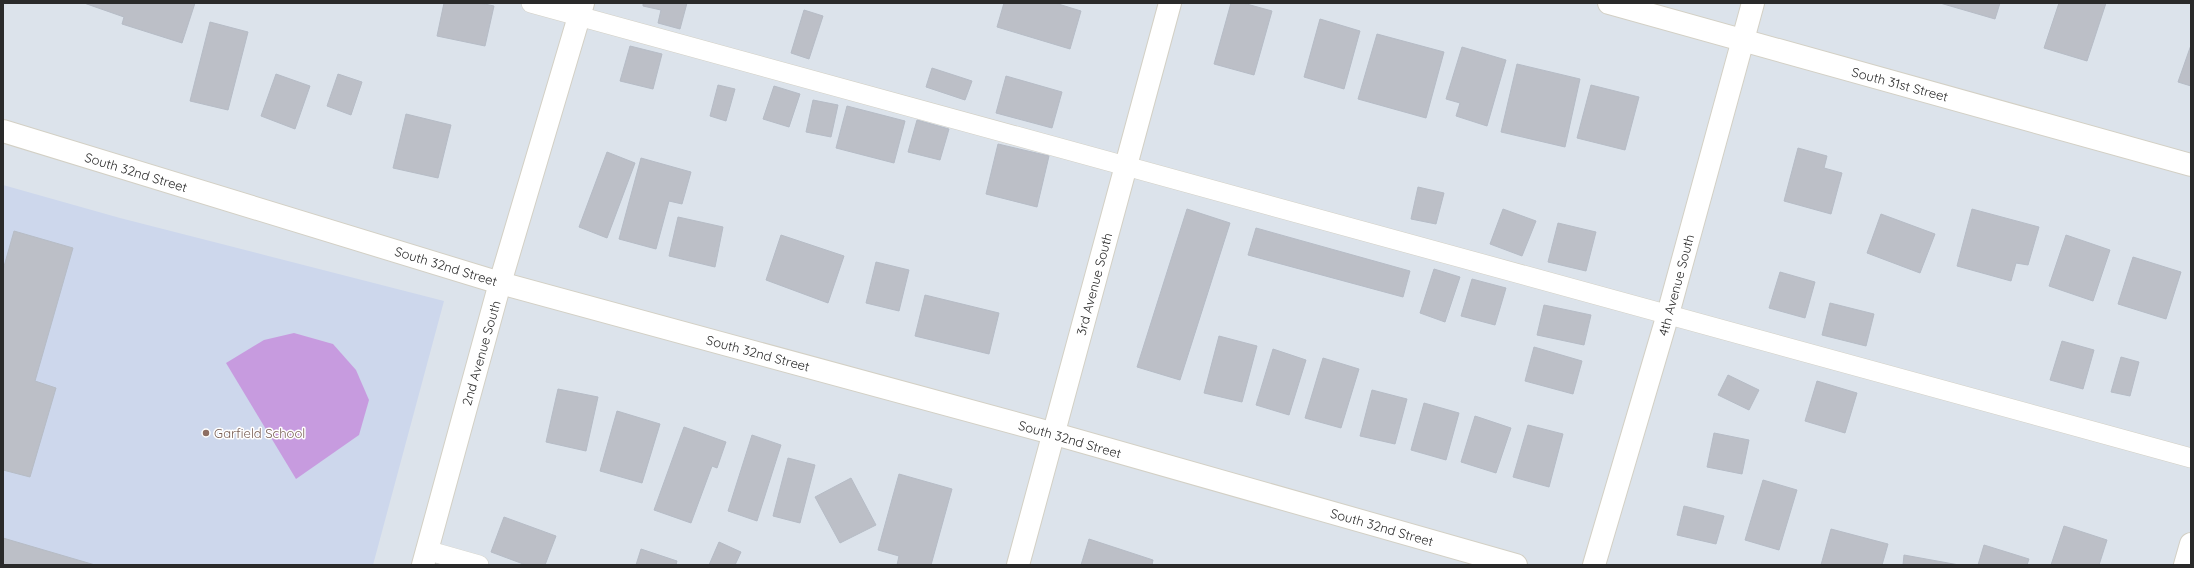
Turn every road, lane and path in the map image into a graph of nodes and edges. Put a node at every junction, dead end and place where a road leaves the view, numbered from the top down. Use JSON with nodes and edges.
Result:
{"nodes":[{"id":1,"x":531,"y":3,"type":"edge"},
{"id":2,"x":1170,"y":3,"type":"edge"},
{"id":3,"x":1609,"y":3,"type":"edge"},
{"id":4,"x":1753,"y":3,"type":"edge"},
{"id":5,"x":581,"y":10,"type":"edge"},
{"id":6,"x":1742,"y":40,"type":"junction"},
{"id":7,"x":3,"y":131,"type":"edge"},
{"id":8,"x":1126,"y":165,"type":"junction"},
{"id":9,"x":2191,"y":165,"type":"edge"},
{"id":10,"x":500,"y":283,"type":"junction"},
{"id":11,"x":1668,"y":314,"type":"junction"},
{"id":12,"x":1055,"y":434,"type":"junction"},
{"id":13,"x":2191,"y":458,"type":"edge"},
{"id":14,"x":2191,"y":544,"type":"edge"},
{"id":15,"x":424,"y":557,"type":"edge"},
{"id":16,"x":479,"y":565,"type":"edge"},
{"id":17,"x":1018,"y":565,"type":"edge"},
{"id":18,"x":1516,"y":565,"type":"edge"},
{"id":19,"x":1594,"y":565,"type":"edge"},
{"id":20,"x":2185,"y":565,"type":"edge"}],
"edges":[{"from":1,"to":5,"type":"lane"},
{"from":2,"to":8,"type":"street","name":"3rd Avenue South"},
{"from":3,"to":6,"type":"street","name":"South 31st Street"},
{"from":4,"to":6,"type":"street","name":"4th Avenue South"},
{"from":5,"to":8,"type":"lane"},
{"from":5,"to":10,"type":"street","name":"2nd Avenue South"},
{"from":6,"to":9,"type":"street","name":"South 31st Street"},
{"from":6,"to":11,"type":"street","name":"4th Avenue South"},
{"from":7,"to":10,"type":"street","name":"South 32nd Street"},
{"from":8,"to":11,"type":"lane"},
{"from":8,"to":12,"type":"street","name":"3rd Avenue South"},
{"from":10,"to":12,"type":"street","name":"South 32nd Street"},
{"from":10,"to":15,"type":"street","name":"2nd Avenue South"},
{"from":11,"to":13,"type":"lane"},
{"from":11,"to":19,"type":"street","name":"4th Avenue South"},
{"from":12,"to":17,"type":"street","name":"3rd Avenue South"},
{"from":12,"to":18,"type":"street","name":"South 32nd Street"},
{"from":14,"to":20,"type":"street"},
{"from":15,"to":16,"type":"lane"}]}
